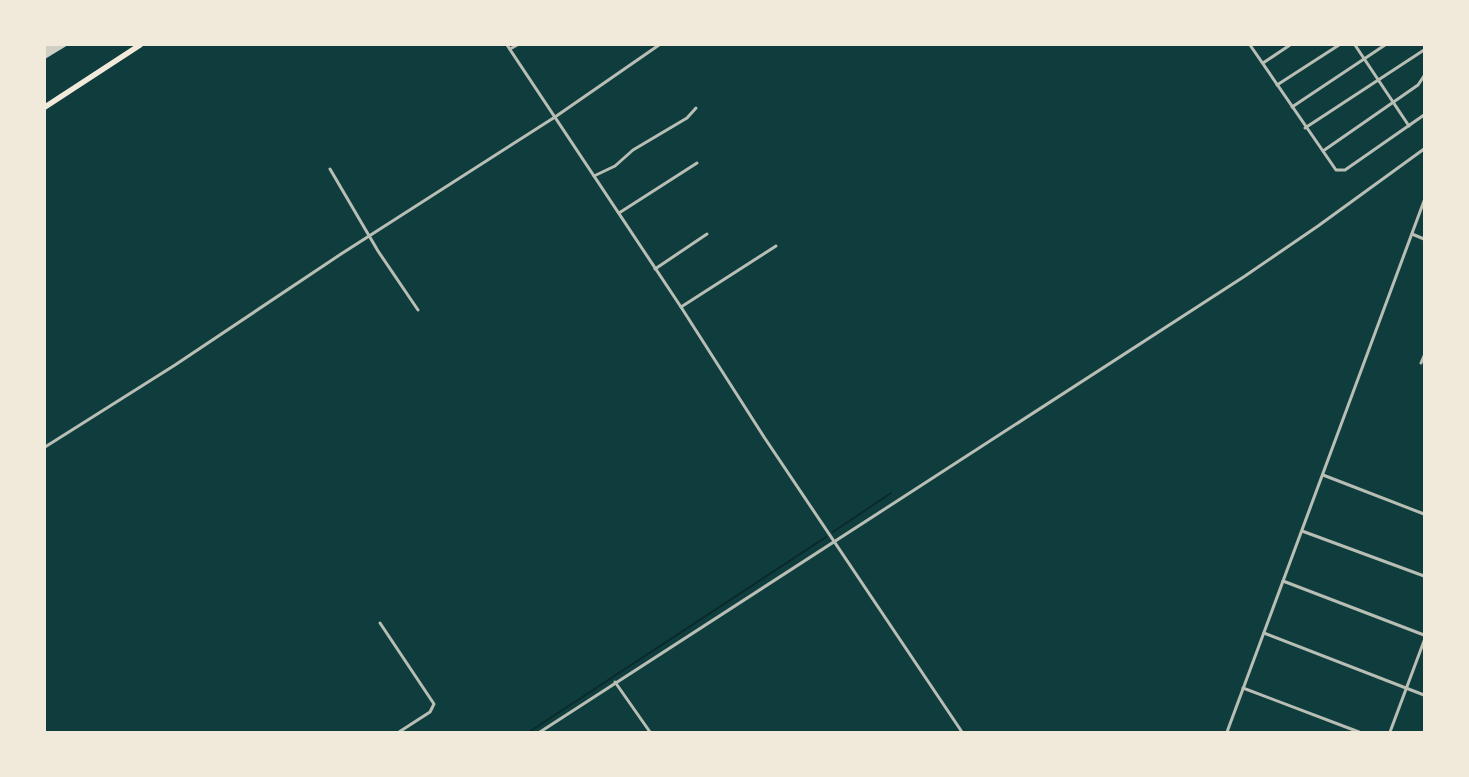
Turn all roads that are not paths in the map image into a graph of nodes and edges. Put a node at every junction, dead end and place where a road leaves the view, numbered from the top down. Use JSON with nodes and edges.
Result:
{"nodes":[{"id":1,"x":140,"y":45,"type":"edge"},
{"id":2,"x":507,"y":45,"type":"edge"},
{"id":3,"x":517,"y":45,"type":"edge"},
{"id":4,"x":660,"y":45,"type":"edge"},
{"id":5,"x":1250,"y":45,"type":"edge"},
{"id":6,"x":1290,"y":45,"type":"edge"},
{"id":7,"x":1339,"y":45,"type":"edge"},
{"id":8,"x":1355,"y":45,"type":"edge"},
{"id":9,"x":1385,"y":45,"type":"edge"},
{"id":10,"x":510,"y":49,"type":"junction"},
{"id":11,"x":1424,"y":50,"type":"edge"},
{"id":12,"x":1364,"y":59,"type":"junction"},
{"id":13,"x":1263,"y":63,"type":"junction"},
{"id":14,"x":1424,"y":76,"type":"edge"},
{"id":15,"x":1378,"y":81,"type":"junction"},
{"id":16,"x":1277,"y":85,"type":"junction"},
{"id":17,"x":1393,"y":103,"type":"junction"},
{"id":18,"x":45,"y":107,"type":"edge"},
{"id":19,"x":1292,"y":107,"type":"junction"},
{"id":20,"x":696,"y":108,"type":"dead end"},
{"id":21,"x":1424,"y":115,"type":"edge"},
{"id":22,"x":555,"y":117,"type":"junction"},
{"id":23,"x":1409,"y":126,"type":"junction"},
{"id":24,"x":1306,"y":128,"type":"junction"},
{"id":25,"x":1424,"y":149,"type":"edge"},
{"id":26,"x":1323,"y":151,"type":"junction"},
{"id":27,"x":697,"y":163,"type":"dead end"},
{"id":28,"x":330,"y":169,"type":"dead end"},
{"id":29,"x":594,"y":176,"type":"junction"},
{"id":30,"x":1424,"y":202,"type":"edge"},
{"id":31,"x":619,"y":213,"type":"junction"},
{"id":32,"x":707,"y":234,"type":"dead end"},
{"id":33,"x":1412,"y":234,"type":"junction"},
{"id":34,"x":371,"y":235,"type":"junction"},
{"id":35,"x":1424,"y":238,"type":"edge"},
{"id":36,"x":776,"y":246,"type":"dead end"},
{"id":37,"x":655,"y":268,"type":"junction"},
{"id":38,"x":681,"y":307,"type":"junction"},
{"id":39,"x":418,"y":310,"type":"dead end"},
{"id":40,"x":1424,"y":356,"type":"edge"},
{"id":41,"x":1421,"y":363,"type":"dead end"},
{"id":42,"x":45,"y":447,"type":"edge"},
{"id":43,"x":1323,"y":475,"type":"junction"},
{"id":44,"x":1424,"y":514,"type":"edge"},
{"id":45,"x":1302,"y":531,"type":"junction"},
{"id":46,"x":833,"y":540,"type":"junction"},
{"id":47,"x":1424,"y":576,"type":"edge"},
{"id":48,"x":1283,"y":581,"type":"junction"},
{"id":49,"x":380,"y":623,"type":"dead end"},
{"id":50,"x":1264,"y":633,"type":"junction"},
{"id":51,"x":1424,"y":635,"type":"edge"},
{"id":52,"x":1424,"y":641,"type":"edge"},
{"id":53,"x":615,"y":682,"type":"junction"},
{"id":54,"x":1243,"y":688,"type":"junction"},
{"id":55,"x":1406,"y":688,"type":"junction"},
{"id":56,"x":1424,"y":695,"type":"edge"},
{"id":57,"x":399,"y":732,"type":"edge"},
{"id":58,"x":540,"y":732,"type":"edge"},
{"id":59,"x":650,"y":732,"type":"edge"},
{"id":60,"x":962,"y":732,"type":"edge"},
{"id":61,"x":1227,"y":732,"type":"edge"},
{"id":62,"x":1359,"y":732,"type":"edge"},
{"id":63,"x":1390,"y":732,"type":"edge"}],
"edges":[{"from":1,"to":18,"type":"highway"},
{"from":2,"to":10,"type":"street"},
{"from":3,"to":10,"type":"street"},
{"from":4,"to":22,"type":"street"},
{"from":5,"to":13,"type":"street"},
{"from":6,"to":13,"type":"street"},
{"from":7,"to":16,"type":"street"},
{"from":8,"to":12,"type":"street"},
{"from":9,"to":12,"type":"street"},
{"from":10,"to":22,"type":"street"},
{"from":11,"to":15,"type":"street"},
{"from":12,"to":15,"type":"street"},
{"from":12,"to":19,"type":"street"},
{"from":13,"to":16,"type":"street"},
{"from":14,"to":17,"type":"street"},
{"from":15,"to":17,"type":"street"},
{"from":15,"to":24,"type":"street"},
{"from":16,"to":19,"type":"street"},
{"from":17,"to":23,"type":"street"},
{"from":17,"to":26,"type":"street"},
{"from":19,"to":24,"type":"street"},
{"from":20,"to":29,"type":"street"},
{"from":21,"to":23,"type":"street"},
{"from":22,"to":29,"type":"street"},
{"from":22,"to":34,"type":"street"},
{"from":23,"to":26,"type":"street"},
{"from":24,"to":26,"type":"street"},
{"from":25,"to":46,"type":"street"},
{"from":27,"to":31,"type":"street"},
{"from":28,"to":34,"type":"street"},
{"from":29,"to":31,"type":"street"},
{"from":30,"to":33,"type":"street"},
{"from":31,"to":37,"type":"street"},
{"from":32,"to":37,"type":"street"},
{"from":33,"to":35,"type":"street"},
{"from":33,"to":43,"type":"street"},
{"from":34,"to":39,"type":"street"},
{"from":34,"to":42,"type":"street"},
{"from":36,"to":38,"type":"street"},
{"from":37,"to":38,"type":"street"},
{"from":38,"to":46,"type":"street"},
{"from":40,"to":41,"type":"street"},
{"from":43,"to":44,"type":"street"},
{"from":43,"to":45,"type":"street"},
{"from":45,"to":47,"type":"street"},
{"from":45,"to":48,"type":"street"},
{"from":46,"to":53,"type":"street"},
{"from":46,"to":60,"type":"street"},
{"from":48,"to":50,"type":"street"},
{"from":48,"to":51,"type":"street"},
{"from":49,"to":57,"type":"street"},
{"from":50,"to":54,"type":"street"},
{"from":50,"to":55,"type":"street"},
{"from":52,"to":55,"type":"street"},
{"from":53,"to":58,"type":"street"},
{"from":53,"to":59,"type":"street"},
{"from":54,"to":61,"type":"street"},
{"from":54,"to":62,"type":"street"},
{"from":55,"to":56,"type":"street"},
{"from":55,"to":63,"type":"street"}]}
